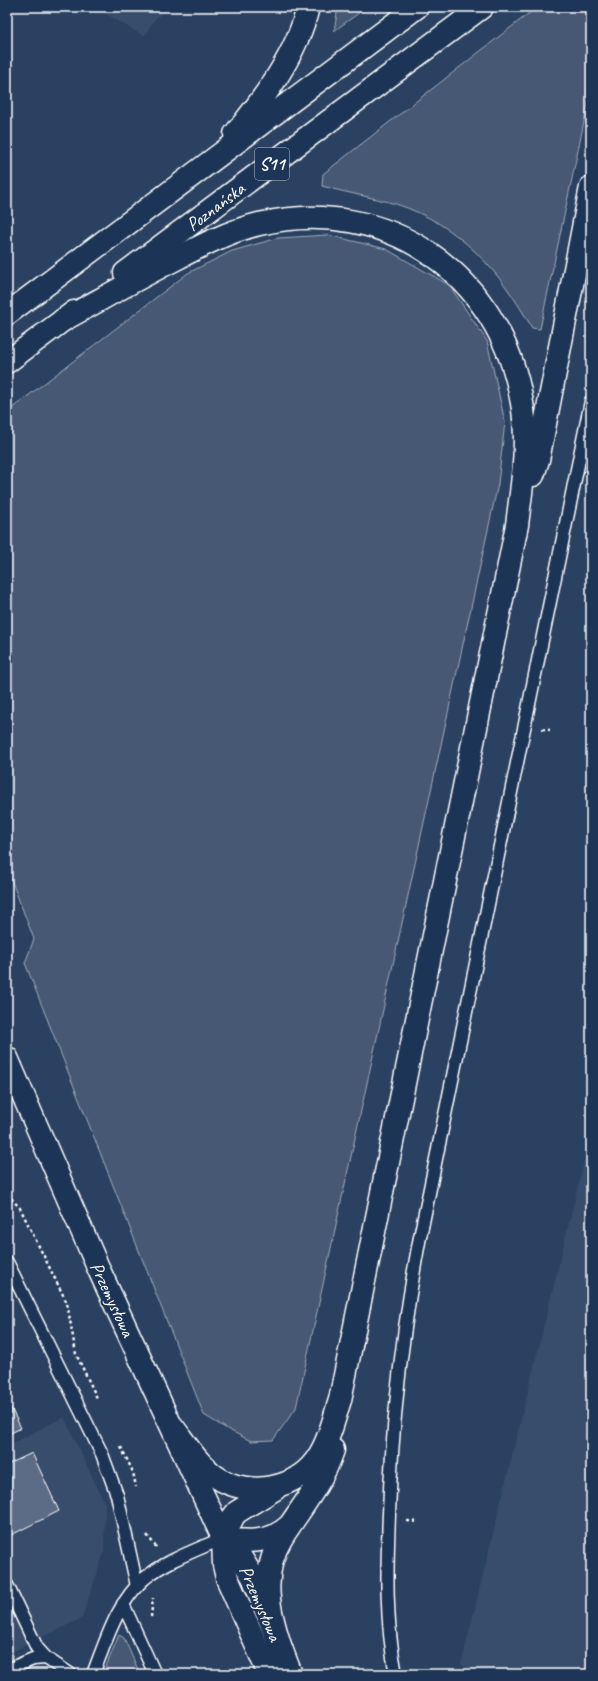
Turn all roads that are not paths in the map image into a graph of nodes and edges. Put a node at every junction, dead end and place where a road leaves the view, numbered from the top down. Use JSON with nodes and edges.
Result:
{"nodes":[{"id":1,"x":308,"y":7,"type":"edge"},
{"id":2,"x":417,"y":7,"type":"edge"},
{"id":3,"x":482,"y":7,"type":"edge"},
{"id":4,"x":193,"y":175,"type":"junction"},
{"id":5,"x":591,"y":187,"type":"edge"},
{"id":6,"x":7,"y":314,"type":"edge"},
{"id":7,"x":63,"y":320,"type":"junction"},
{"id":8,"x":7,"y":362,"type":"edge"},
{"id":9,"x":591,"y":401,"type":"edge"},
{"id":10,"x":517,"y":525,"type":"junction"},
{"id":11,"x":7,"y":1058,"type":"edge"},
{"id":12,"x":7,"y":1262,"type":"edge"},
{"id":13,"x":340,"y":1400,"type":"junction"},
{"id":14,"x":173,"y":1427,"type":"junction"},
{"id":15,"x":281,"y":1485,"type":"junction"},
{"id":16,"x":292,"y":1523,"type":"junction"},
{"id":17,"x":224,"y":1538,"type":"junction"},
{"id":18,"x":7,"y":1585,"type":"edge"},
{"id":19,"x":137,"y":1586,"type":"junction"},
{"id":20,"x":124,"y":1604,"type":"junction"},
{"id":21,"x":46,"y":1658,"type":"junction"},
{"id":22,"x":7,"y":1670,"type":"edge"},
{"id":23,"x":282,"y":1670,"type":"edge"},
{"id":24,"x":70,"y":1674,"type":"edge"},
{"id":25,"x":92,"y":1674,"type":"edge"},
{"id":26,"x":155,"y":1674,"type":"edge"},
{"id":27,"x":396,"y":1674,"type":"edge"}],
"edges":[{"from":1,"to":4,"type":"main road"},
{"from":2,"to":4,"type":"main road","name":"Poznańska","number":"S11"},
{"from":3,"to":7,"type":"main road","name":"Poznańska","number":"S11"},
{"from":4,"to":6,"type":"main road","name":"Poznańska","number":"S11"},
{"from":5,"to":10,"type":"main road"},
{"from":7,"to":8,"type":"main road","name":"Poznańska","number":"S11"},
{"from":7,"to":10,"type":"main road"},
{"from":9,"to":27,"type":"lane"},
{"from":10,"to":13,"type":"main road"},
{"from":11,"to":14,"type":"main road","name":"Przemysłowa"},
{"from":12,"to":19,"type":"lane"},
{"from":13,"to":15,"type":"main road"},
{"from":13,"to":16,"type":"main road"},
{"from":14,"to":15,"type":"main road"},
{"from":14,"to":17,"type":"main road","name":"Przemysłowa"},
{"from":15,"to":17,"type":"main road"},
{"from":16,"to":17,"type":"main road"},
{"from":16,"to":23,"type":"main road"},
{"from":17,"to":19,"type":"lane"},
{"from":17,"to":23,"type":"main road","name":"Przemysłowa"},
{"from":18,"to":21,"type":"lane"},
{"from":19,"to":20,"type":"lane"},
{"from":20,"to":25,"type":"lane"},
{"from":20,"to":26,"type":"lane"},
{"from":21,"to":22,"type":"lane"},
{"from":21,"to":24,"type":"lane"}]}
